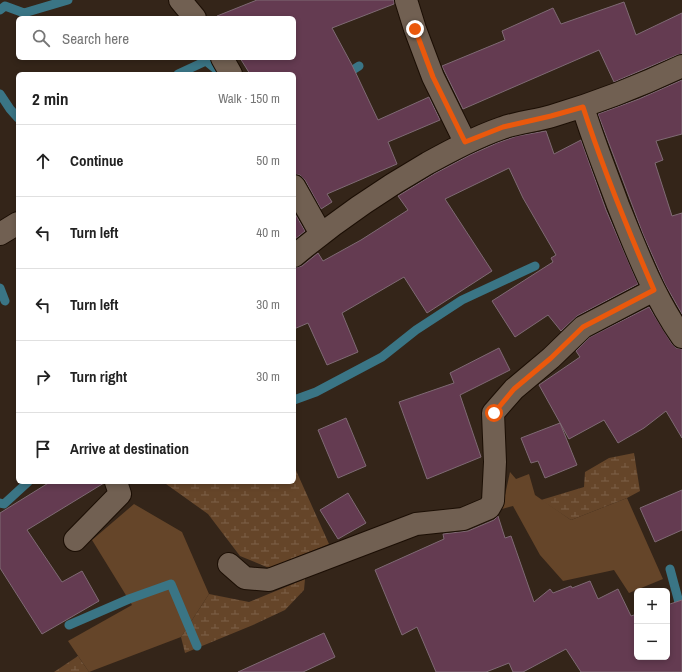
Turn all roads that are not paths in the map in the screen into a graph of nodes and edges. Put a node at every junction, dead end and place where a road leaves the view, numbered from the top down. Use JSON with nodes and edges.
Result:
{"nodes":[{"id":1,"x":180,"y":0,"type":"edge"},
{"id":2,"x":406,"y":0,"type":"edge"},
{"id":3,"x":193,"y":16,"type":"edge"},
{"id":4,"x":223,"y":60,"type":"edge"},
{"id":5,"x":682,"y":66,"type":"edge"},
{"id":6,"x":230,"y":72,"type":"edge"},
{"id":7,"x":583,"y":107,"type":"junction"},
{"id":8,"x":465,"y":142,"type":"junction"},
{"id":9,"x":296,"y":190,"type":"edge"},
{"id":10,"x":16,"y":224,"type":"edge"},
{"id":11,"x":0,"y":234,"type":"edge"},
{"id":12,"x":321,"y":234,"type":"junction"},
{"id":13,"x":296,"y":254,"type":"edge"},
{"id":14,"x":654,"y":290,"type":"junction"},
{"id":15,"x":682,"y":337,"type":"edge"},
{"id":16,"x":117,"y":484,"type":"edge"},
{"id":17,"x":75,"y":540,"type":"dead end"},
{"id":18,"x":229,"y":564,"type":"dead end"}],
"edges":[{"from":1,"to":3,"type":"street"},
{"from":2,"to":8,"type":"street"},
{"from":4,"to":6,"type":"street"},
{"from":5,"to":7,"type":"street"},
{"from":7,"to":8,"type":"street"},
{"from":7,"to":14,"type":"street"},
{"from":8,"to":12,"type":"street"},
{"from":9,"to":12,"type":"street"},
{"from":10,"to":11,"type":"street"},
{"from":12,"to":13,"type":"street"},
{"from":14,"to":15,"type":"street"},
{"from":14,"to":18,"type":"street"},
{"from":16,"to":17,"type":"street"}]}
